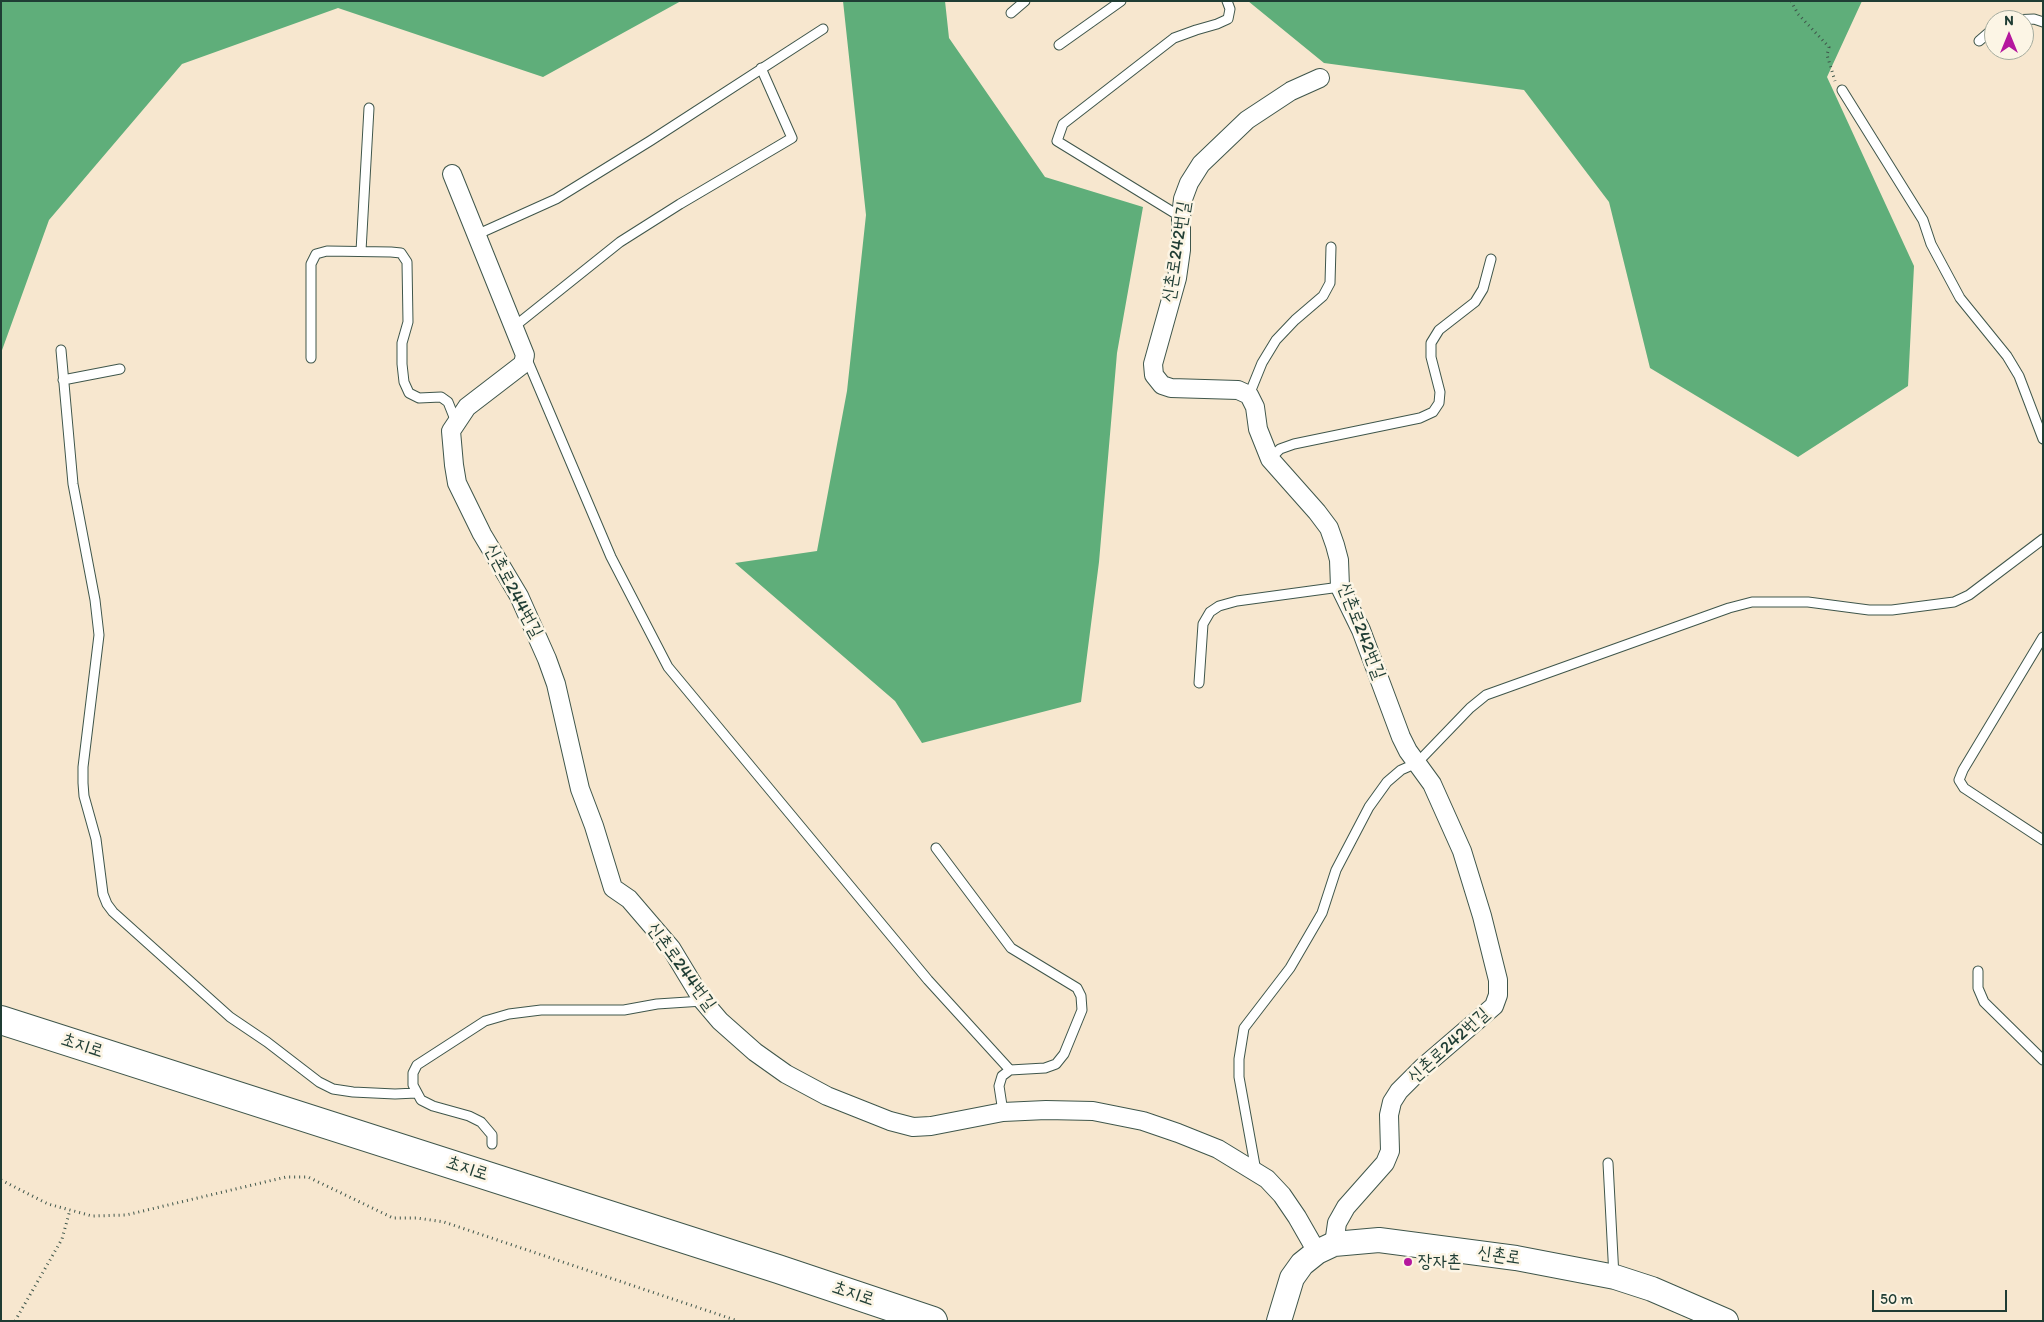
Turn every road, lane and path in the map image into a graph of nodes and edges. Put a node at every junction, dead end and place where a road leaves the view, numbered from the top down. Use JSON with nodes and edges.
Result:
{"nodes":[{"id":1,"x":1025,"y":1,"type":"edge"},
{"id":2,"x":1121,"y":1,"type":"edge"},
{"id":3,"x":1227,"y":1,"type":"edge"},
{"id":4,"x":1790,"y":1,"type":"edge"},
{"id":5,"x":1010,"y":13,"type":"dead end"},
{"id":6,"x":823,"y":29,"type":"dead end"},
{"id":7,"x":1984,"y":37,"type":"edge"},
{"id":8,"x":1979,"y":41,"type":"dead end"},
{"id":9,"x":1060,"y":44,"type":"dead end"},
{"id":10,"x":761,"y":68,"type":"junction"},
{"id":11,"x":1320,"y":78,"type":"dead end"},
{"id":12,"x":1842,"y":90,"type":"joint"},
{"id":13,"x":369,"y":108,"type":"dead end"},
{"id":14,"x":452,"y":174,"type":"dead end"},
{"id":15,"x":1181,"y":217,"type":"junction"},
{"id":16,"x":476,"y":235,"type":"junction"},
{"id":17,"x":1331,"y":246,"type":"dead end"},
{"id":18,"x":361,"y":251,"type":"junction"},
{"id":19,"x":1491,"y":259,"type":"dead end"},
{"id":20,"x":515,"y":326,"type":"junction"},
{"id":21,"x":61,"y":350,"type":"dead end"},
{"id":22,"x":525,"y":355,"type":"junction"},
{"id":23,"x":311,"y":358,"type":"dead end"},
{"id":24,"x":120,"y":369,"type":"dead end"},
{"id":25,"x":63,"y":380,"type":"junction"},
{"id":26,"x":1249,"y":395,"type":"junction"},
{"id":27,"x":456,"y":422,"type":"junction"},
{"id":28,"x":2043,"y":439,"type":"edge"},
{"id":29,"x":1270,"y":459,"type":"junction"},
{"id":30,"x":2043,"y":539,"type":"edge"},
{"id":31,"x":1340,"y":587,"type":"junction"},
{"id":32,"x":2043,"y":637,"type":"edge"},
{"id":33,"x":1199,"y":683,"type":"dead end"},
{"id":34,"x":1417,"y":762,"type":"junction"},
{"id":35,"x":2043,"y":840,"type":"edge"},
{"id":36,"x":936,"y":848,"type":"dead end"},
{"id":37,"x":1978,"y":971,"type":"dead end"},
{"id":38,"x":704,"y":1001,"type":"junction"},
{"id":39,"x":1,"y":1020,"type":"edge"},
{"id":40,"x":2043,"y":1060,"type":"edge"},
{"id":41,"x":1010,"y":1070,"type":"junction"},
{"id":42,"x":416,"y":1093,"type":"junction"},
{"id":43,"x":1003,"y":1112,"type":"junction"},
{"id":44,"x":492,"y":1144,"type":"dead end"},
{"id":45,"x":1608,"y":1163,"type":"dead end"},
{"id":46,"x":1256,"y":1171,"type":"junction"},
{"id":47,"x":1,"y":1180,"type":"edge"},
{"id":48,"x":70,"y":1210,"type":"junction"},
{"id":49,"x":1325,"y":1248,"type":"junction"},
{"id":50,"x":1614,"y":1277,"type":"junction"},
{"id":51,"x":15,"y":1321,"type":"edge"},
{"id":52,"x":738,"y":1321,"type":"edge"},
{"id":53,"x":933,"y":1321,"type":"edge"},
{"id":54,"x":1280,"y":1321,"type":"edge"},
{"id":55,"x":1726,"y":1321,"type":"edge"}],
"edges":[{"from":1,"to":5,"type":"lane"},
{"from":2,"to":9,"type":"lane"},
{"from":3,"to":15,"type":"lane"},
{"from":4,"to":12,"type":"path"},
{"from":6,"to":10,"type":"lane"},
{"from":7,"to":8,"type":"lane"},
{"from":10,"to":16,"type":"lane"},
{"from":10,"to":20,"type":"lane"},
{"from":11,"to":15,"type":"street","name":"신촌로242번길"},
{"from":12,"to":28,"type":"lane"},
{"from":13,"to":18,"type":"lane"},
{"from":14,"to":16,"type":"street"},
{"from":15,"to":26,"type":"street","name":"신촌로242번길"},
{"from":16,"to":20,"type":"street"},
{"from":17,"to":26,"type":"lane"},
{"from":18,"to":23,"type":"lane"},
{"from":18,"to":27,"type":"lane"},
{"from":19,"to":29,"type":"lane"},
{"from":20,"to":22,"type":"street"},
{"from":21,"to":25,"type":"lane"},
{"from":22,"to":27,"type":"street"},
{"from":22,"to":41,"type":"lane"},
{"from":24,"to":25,"type":"lane"},
{"from":25,"to":42,"type":"lane"},
{"from":26,"to":29,"type":"street","name":"신촌로242번길"},
{"from":27,"to":38,"type":"street","name":"신촌로244번길"},
{"from":29,"to":31,"type":"street","name":"신촌로242번길"},
{"from":30,"to":34,"type":"lane"},
{"from":31,"to":33,"type":"lane"},
{"from":31,"to":34,"type":"street","name":"신촌로242번길"},
{"from":32,"to":35,"type":"lane"},
{"from":34,"to":46,"type":"lane"},
{"from":34,"to":49,"type":"street","name":"신촌로242번길"},
{"from":36,"to":41,"type":"lane"},
{"from":37,"to":40,"type":"lane"},
{"from":38,"to":42,"type":"lane"},
{"from":38,"to":43,"type":"street","name":"신촌로244번길"},
{"from":39,"to":53,"type":"main road","name":"초지로"},
{"from":41,"to":43,"type":"lane"},
{"from":42,"to":44,"type":"lane"},
{"from":43,"to":46,"type":"street","name":"신촌로244번길"},
{"from":45,"to":50,"type":"lane"},
{"from":46,"to":49,"type":"street","name":"신촌로244번길"},
{"from":47,"to":48,"type":"path"},
{"from":48,"to":51,"type":"path"},
{"from":48,"to":52,"type":"path"},
{"from":49,"to":50,"type":"street","name":"신촌로"},
{"from":49,"to":54,"type":"street"},
{"from":50,"to":55,"type":"street","name":"신촌로"}]}
